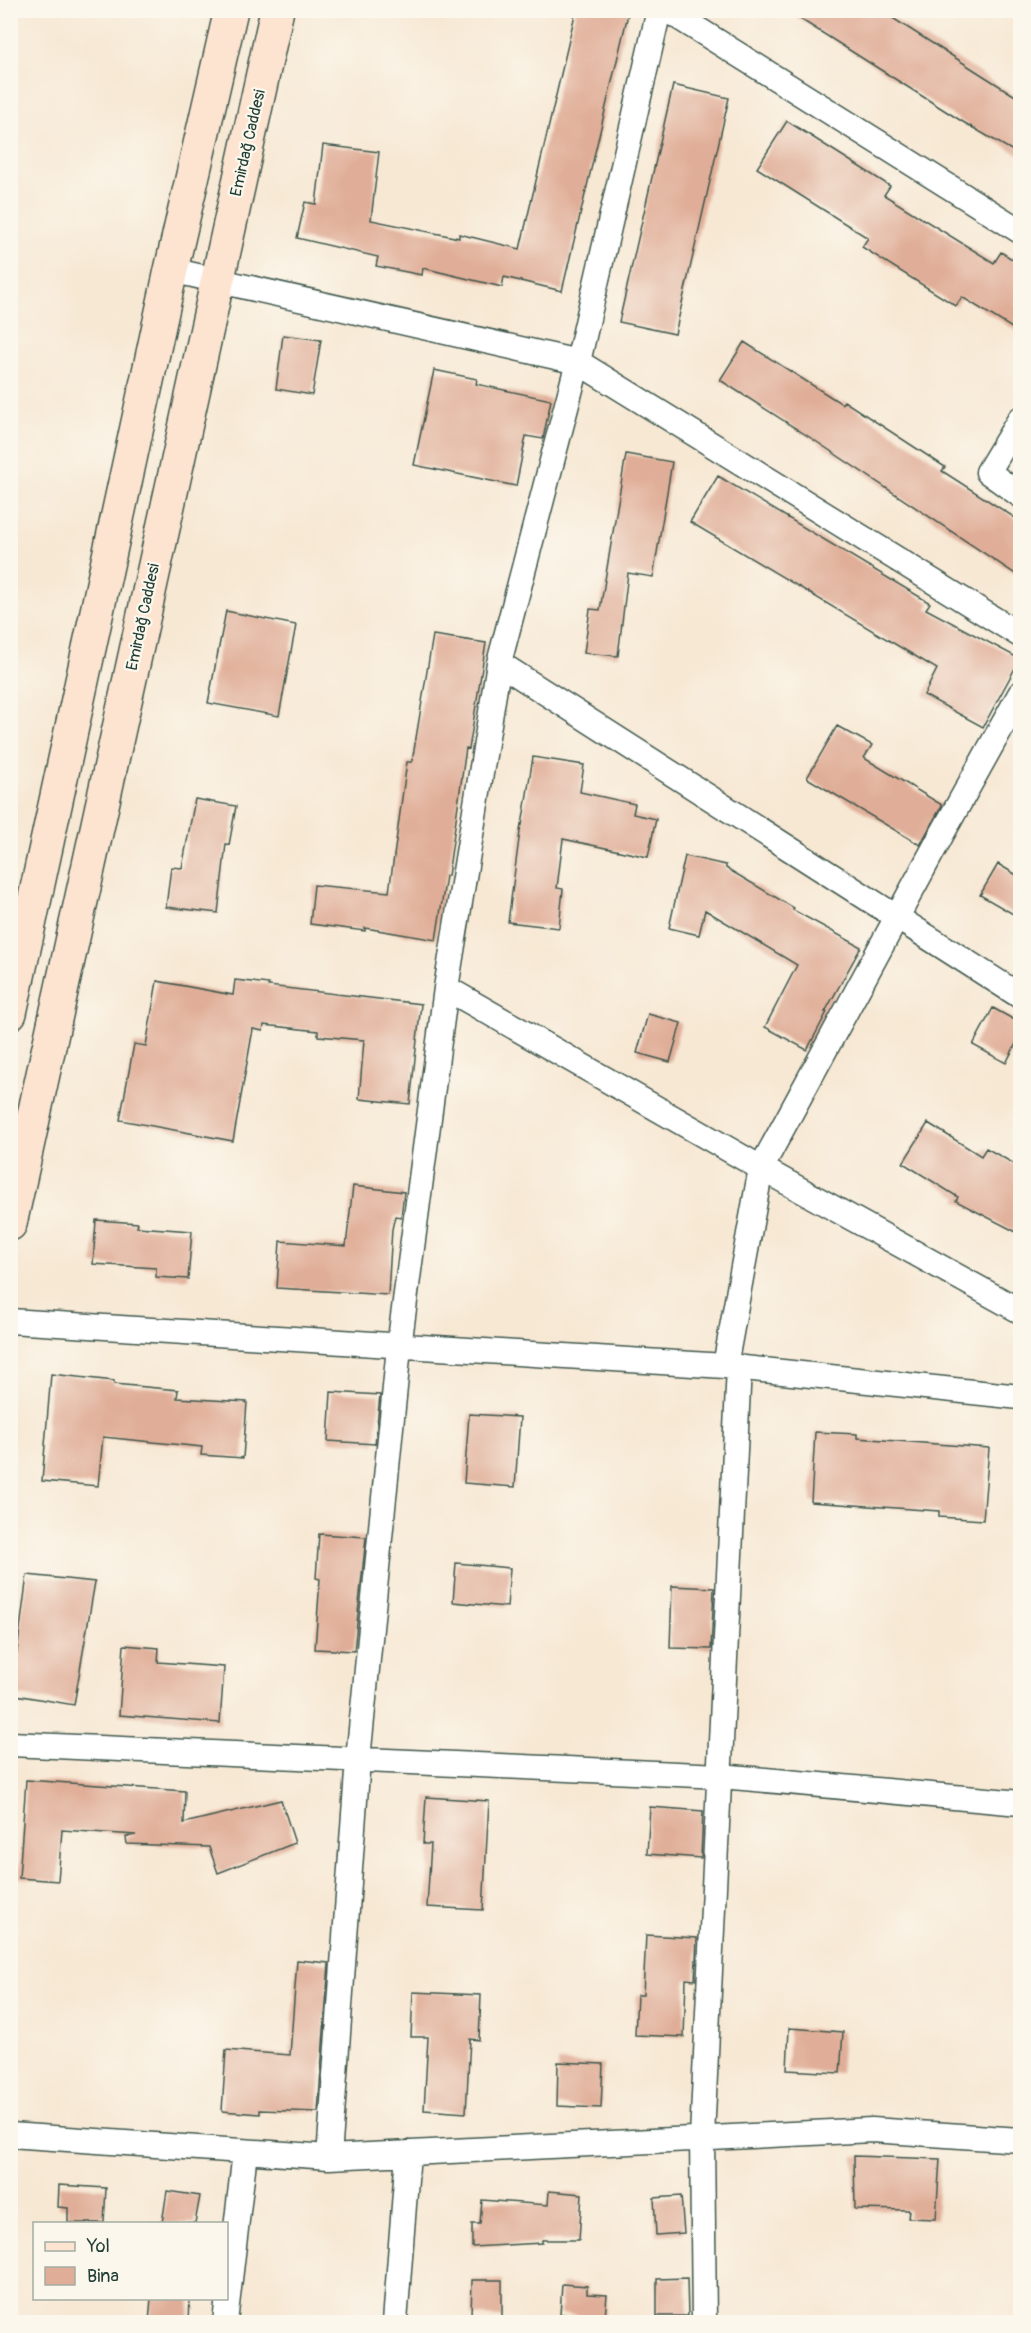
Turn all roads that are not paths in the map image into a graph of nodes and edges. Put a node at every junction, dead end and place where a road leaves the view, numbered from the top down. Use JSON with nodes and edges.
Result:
{"nodes":[{"id":1,"x":231,"y":10,"type":"edge"},
{"id":2,"x":277,"y":10,"type":"edge"},
{"id":3,"x":659,"y":10,"type":"edge"},
{"id":4,"x":667,"y":10,"type":"edge"},
{"id":5,"x":1020,"y":231,"type":"edge"},
{"id":6,"x":171,"y":270,"type":"junction"},
{"id":7,"x":217,"y":280,"type":"junction"},
{"id":8,"x":578,"y":362,"type":"junction"},
{"id":9,"x":1020,"y":419,"type":"edge"},
{"id":10,"x":1020,"y":495,"type":"edge"},
{"id":11,"x":1020,"y":635,"type":"edge"},
{"id":12,"x":499,"y":663,"type":"junction"},
{"id":13,"x":1020,"y":694,"type":"edge"},
{"id":14,"x":898,"y":918,"type":"junction"},
{"id":15,"x":446,"y":988,"type":"junction"},
{"id":16,"x":1020,"y":996,"type":"edge"},
{"id":17,"x":10,"y":1013,"type":"edge"},
{"id":18,"x":761,"y":1168,"type":"junction"},
{"id":19,"x":10,"y":1224,"type":"edge"},
{"id":20,"x":1020,"y":1311,"type":"edge"},
{"id":21,"x":10,"y":1321,"type":"edge"},
{"id":22,"x":399,"y":1347,"type":"junction"},
{"id":23,"x":732,"y":1367,"type":"junction"},
{"id":24,"x":1020,"y":1397,"type":"edge"},
{"id":25,"x":10,"y":1744,"type":"edge"},
{"id":26,"x":358,"y":1759,"type":"junction"},
{"id":27,"x":721,"y":1776,"type":"junction"},
{"id":28,"x":1020,"y":1803,"type":"edge"},
{"id":29,"x":10,"y":2135,"type":"edge"},
{"id":30,"x":702,"y":2137,"type":"junction"},
{"id":31,"x":1020,"y":2140,"type":"edge"},
{"id":32,"x":245,"y":2152,"type":"junction"},
{"id":33,"x":408,"y":2153,"type":"junction"},
{"id":34,"x":329,"y":2157,"type":"junction"},
{"id":35,"x":228,"y":2296,"type":"edge"},
{"id":36,"x":228,"y":2300,"type":"edge"},
{"id":37,"x":225,"y":2322,"type":"edge"},
{"id":38,"x":395,"y":2322,"type":"edge"},
{"id":39,"x":704,"y":2322,"type":"edge"}],
"edges":[{"from":1,"to":6,"type":"main road"},
{"from":2,"to":7,"type":"main road","name":"Emirdağ Caddesi"},
{"from":3,"to":8,"type":"street"},
{"from":4,"to":5,"type":"street"},
{"from":6,"to":7,"type":"street"},
{"from":6,"to":17,"type":"main road"},
{"from":7,"to":8,"type":"street"},
{"from":7,"to":19,"type":"main road","name":"Emirdağ Caddesi"},
{"from":8,"to":11,"type":"street"},
{"from":8,"to":12,"type":"street"},
{"from":9,"to":10,"type":"street"},
{"from":12,"to":14,"type":"street"},
{"from":12,"to":15,"type":"street"},
{"from":13,"to":14,"type":"street"},
{"from":14,"to":16,"type":"street"},
{"from":14,"to":18,"type":"street"},
{"from":15,"to":18,"type":"street"},
{"from":15,"to":22,"type":"street"},
{"from":18,"to":20,"type":"street"},
{"from":18,"to":23,"type":"street"},
{"from":21,"to":22,"type":"street"},
{"from":22,"to":23,"type":"street"},
{"from":22,"to":26,"type":"street"},
{"from":23,"to":24,"type":"street"},
{"from":23,"to":27,"type":"street"},
{"from":25,"to":26,"type":"street"},
{"from":26,"to":27,"type":"street"},
{"from":26,"to":34,"type":"street"},
{"from":27,"to":28,"type":"street"},
{"from":27,"to":30,"type":"street"},
{"from":29,"to":32,"type":"street"},
{"from":30,"to":31,"type":"street"},
{"from":30,"to":33,"type":"street"},
{"from":30,"to":39,"type":"street"},
{"from":32,"to":34,"type":"street"},
{"from":32,"to":35,"type":"street"},
{"from":33,"to":34,"type":"street"},
{"from":33,"to":38,"type":"street"},
{"from":36,"to":37,"type":"street"}]}
